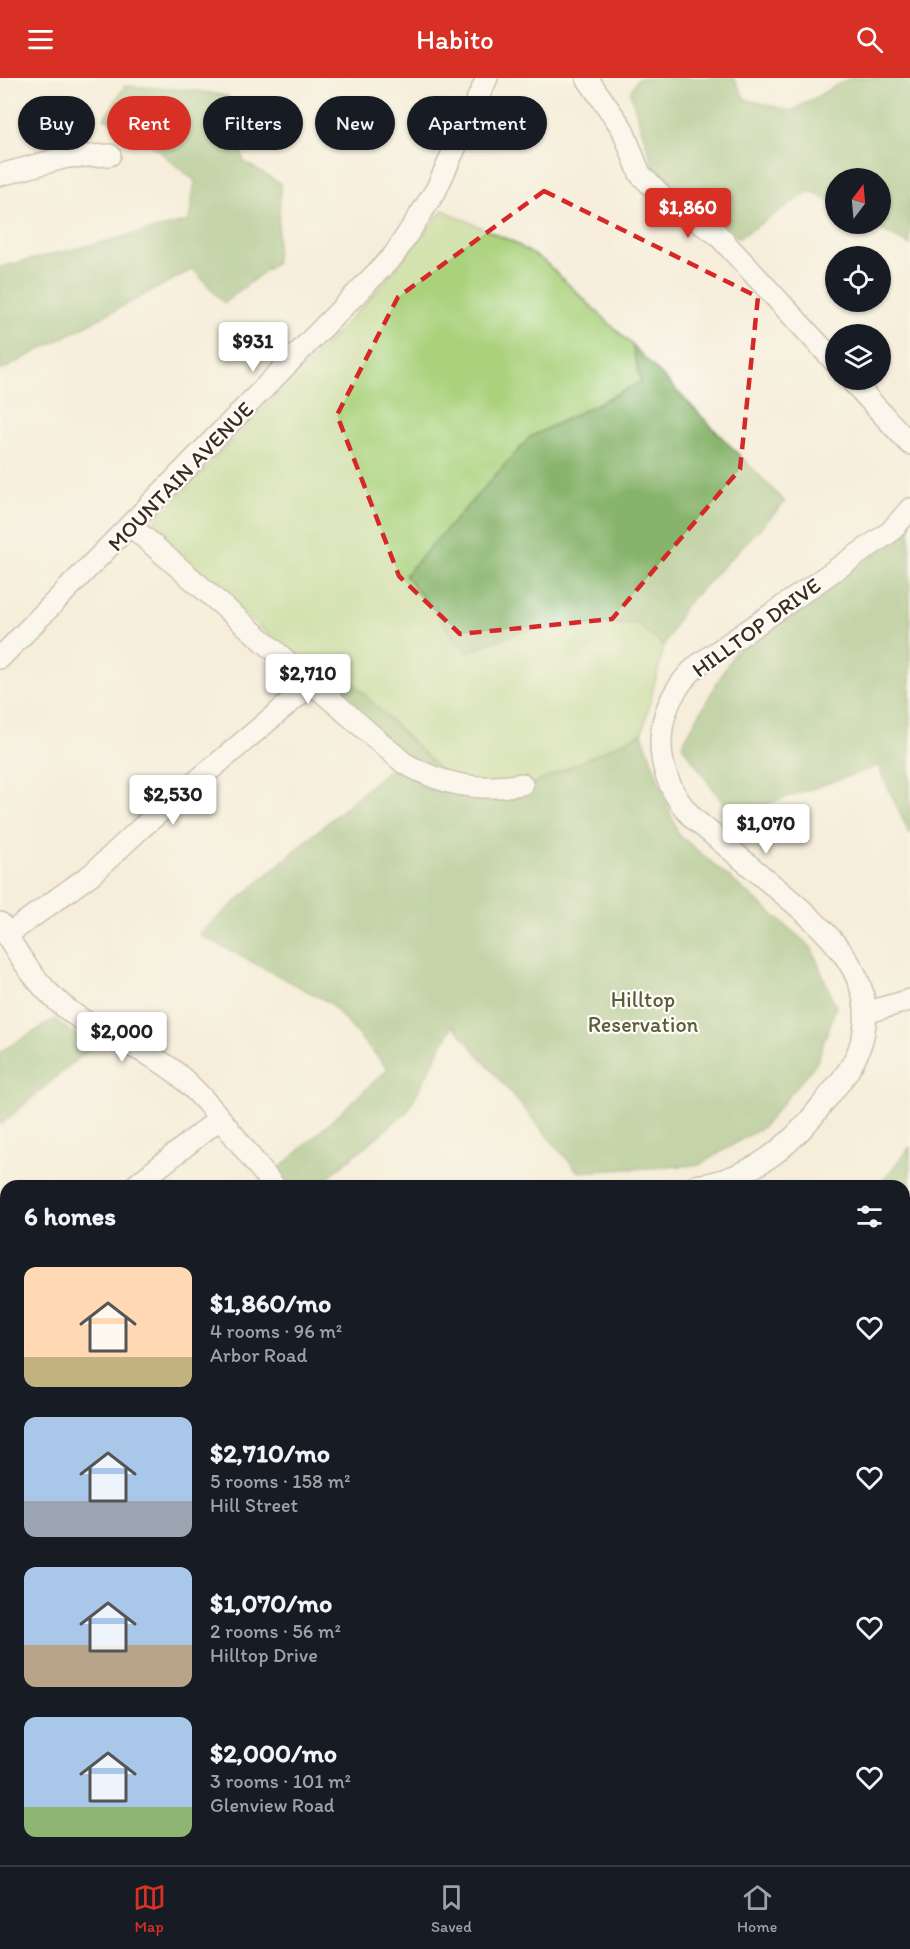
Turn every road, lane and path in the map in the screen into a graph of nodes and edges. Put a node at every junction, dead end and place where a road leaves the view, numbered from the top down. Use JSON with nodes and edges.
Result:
{"nodes":[{"id":1,"x":487,"y":78,"type":"edge"},
{"id":2,"x":587,"y":78,"type":"edge"},
{"id":3,"x":110,"y":154,"type":"dead end"},
{"id":4,"x":0,"y":175,"type":"edge"},
{"id":5,"x":825,"y":351,"type":"edge"},
{"id":6,"x":860,"y":390,"type":"edge"},
{"id":7,"x":910,"y":444,"type":"edge"},
{"id":8,"x":910,"y":508,"type":"edge"},
{"id":9,"x":131,"y":526,"type":"junction"},
{"id":10,"x":0,"y":658,"type":"edge"},
{"id":11,"x":313,"y":683,"type":"junction"},
{"id":12,"x":522,"y":784,"type":"dead end"},
{"id":13,"x":3,"y":929,"type":"edge"},
{"id":14,"x":910,"y":1000,"type":"edge"},
{"id":15,"x":865,"y":1013,"type":"junction"},
{"id":16,"x":219,"y":1119,"type":"junction"},
{"id":17,"x":143,"y":1180,"type":"edge"},
{"id":18,"x":269,"y":1180,"type":"edge"},
{"id":19,"x":718,"y":1180,"type":"edge"}],
"edges":[{"from":1,"to":9,"type":"street","name":"MOUNTAIN AVENUE"},
{"from":2,"to":5,"type":"street"},
{"from":3,"to":4,"type":"street"},
{"from":6,"to":7,"type":"street"},
{"from":8,"to":15,"type":"street","name":"HILLTOP DRIVE"},
{"from":9,"to":10,"type":"street","name":"MOUNTAIN AVENUE"},
{"from":9,"to":11,"type":"street"},
{"from":11,"to":12,"type":"street"},
{"from":11,"to":13,"type":"street"},
{"from":13,"to":16,"type":"street"},
{"from":14,"to":15,"type":"street"},
{"from":15,"to":19,"type":"street","name":"HILLTOP DRIVE"},
{"from":16,"to":17,"type":"street"},
{"from":16,"to":18,"type":"street"}]}
